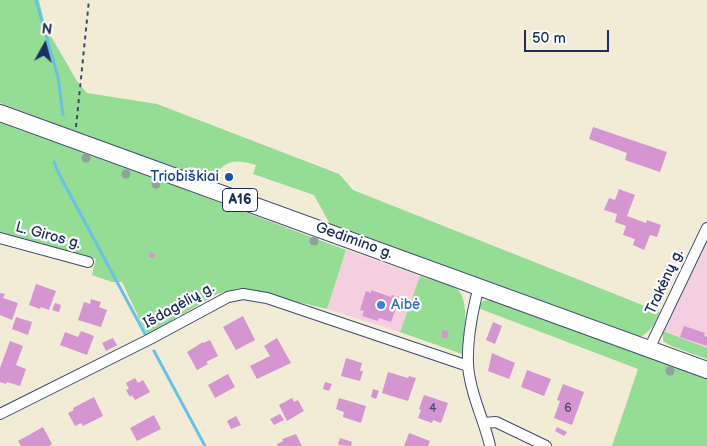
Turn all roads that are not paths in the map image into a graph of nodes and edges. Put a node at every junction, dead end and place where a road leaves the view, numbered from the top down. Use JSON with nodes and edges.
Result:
{"nodes":[{"id":1,"x":0,"y":113,"type":"edge"},
{"id":2,"x":707,"y":228,"type":"edge"},
{"id":3,"x":0,"y":238,"type":"edge"},
{"id":4,"x":88,"y":262,"type":"dead end"},
{"id":5,"x":479,"y":287,"type":"junction"},
{"id":6,"x":649,"y":349,"type":"junction"},
{"id":7,"x":468,"y":366,"type":"junction"},
{"id":8,"x":707,"y":370,"type":"edge"},
{"id":9,"x":0,"y":414,"type":"edge"},
{"id":10,"x":484,"y":423,"type":"junction"},
{"id":11,"x":490,"y":446,"type":"edge"},
{"id":12,"x":546,"y":446,"type":"edge"}],
"edges":[{"from":1,"to":5,"type":"highway","name":"Gedimino g.","number":"A16"},
{"from":2,"to":6,"type":"street","name":"Trakėnų g."},
{"from":3,"to":4,"type":"street","name":"L. Giros g."},
{"from":5,"to":6,"type":"highway","name":"Gedimino g.","number":"A16"},
{"from":5,"to":7,"type":"street"},
{"from":6,"to":8,"type":"highway","name":"Gedimino g.","number":"A16"},
{"from":7,"to":9,"type":"street","name":"Išdagėlių g."},
{"from":7,"to":10,"type":"street"},
{"from":10,"to":11,"type":"street"},
{"from":10,"to":12,"type":"street"}]}
